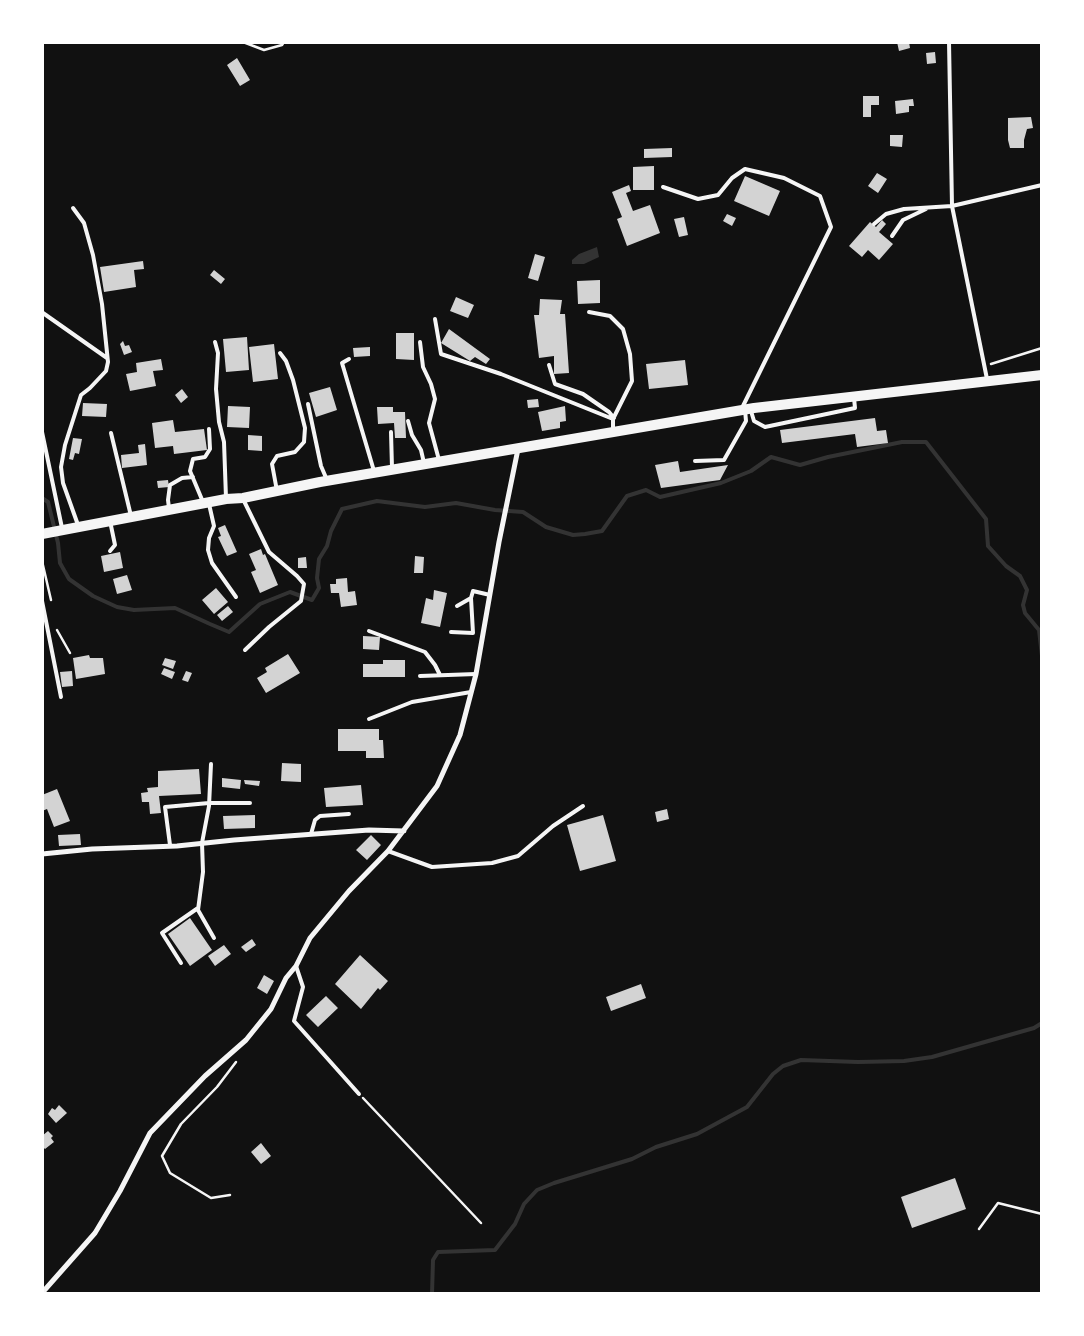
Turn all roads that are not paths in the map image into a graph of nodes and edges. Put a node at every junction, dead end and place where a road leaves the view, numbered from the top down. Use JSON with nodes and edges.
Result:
{"nodes":[{"id":1,"x":949,"y":42,"type":"edge"},
{"id":2,"x":1042,"y":185,"type":"edge"},
{"id":3,"x":663,"y":187,"type":"dead end"},
{"id":4,"x":952,"y":206,"type":"junction"},
{"id":5,"x":929,"y":207,"type":"junction"},
{"id":6,"x":73,"y":208,"type":"dead end"},
{"id":7,"x":874,"y":224,"type":"dead end"},
{"id":8,"x":892,"y":236,"type":"dead end"},
{"id":9,"x":589,"y":312,"type":"dead end"},
{"id":10,"x":44,"y":313,"type":"edge"},
{"id":11,"x":435,"y":320,"type":"dead end"},
{"id":12,"x":215,"y":342,"type":"dead end"},
{"id":13,"x":420,"y":342,"type":"dead end"},
{"id":14,"x":280,"y":353,"type":"dead end"},
{"id":15,"x":108,"y":358,"type":"junction"},
{"id":16,"x":349,"y":359,"type":"dead end"},
{"id":17,"x":549,"y":365,"type":"dead end"},
{"id":18,"x":1042,"y":375,"type":"edge"},
{"id":19,"x":987,"y":381,"type":"junction"},
{"id":20,"x":854,"y":396,"type":"junction"},
{"id":21,"x":308,"y":404,"type":"dead end"},
{"id":22,"x":746,"y":409,"type":"junction"},
{"id":23,"x":613,"y":419,"type":"junction"},
{"id":24,"x":408,"y":421,"type":"dead end"},
{"id":25,"x":210,"y":429,"type":"dead end"},
{"id":26,"x":42,"y":432,"type":"edge"},
{"id":27,"x":391,"y":432,"type":"dead end"},
{"id":28,"x":613,"y":432,"type":"junction"},
{"id":29,"x":111,"y":433,"type":"dead end"},
{"id":30,"x":518,"y":448,"type":"junction"},
{"id":31,"x":695,"y":461,"type":"dead end"},
{"id":32,"x":440,"y":462,"type":"junction"},
{"id":33,"x":425,"y":465,"type":"junction"},
{"id":34,"x":392,"y":471,"type":"junction"},
{"id":35,"x":375,"y":474,"type":"junction"},
{"id":36,"x":193,"y":477,"type":"junction"},
{"id":37,"x":327,"y":481,"type":"junction"},
{"id":38,"x":277,"y":491,"type":"junction"},
{"id":39,"x":243,"y":498,"type":"junction"},
{"id":40,"x":226,"y":499,"type":"junction"},
{"id":41,"x":206,"y":503,"type":"junction"},
{"id":42,"x":170,"y":510,"type":"junction"},
{"id":43,"x":132,"y":517,"type":"junction"},
{"id":44,"x":110,"y":521,"type":"junction"},
{"id":45,"x":79,"y":527,"type":"junction"},
{"id":46,"x":60,"y":531,"type":"junction"},
{"id":47,"x":44,"y":533,"type":"edge"},
{"id":48,"x":110,"y":551,"type":"dead end"},
{"id":49,"x":490,"y":596,"type":"junction"},
{"id":50,"x":236,"y":597,"type":"dead end"},
{"id":51,"x":471,"y":598,"type":"junction"},
{"id":52,"x":42,"y":601,"type":"edge"},
{"id":53,"x":457,"y":606,"type":"dead end"},
{"id":54,"x":369,"y":631,"type":"dead end"},
{"id":55,"x":451,"y":632,"type":"dead end"},
{"id":56,"x":245,"y":650,"type":"dead end"},
{"id":57,"x":476,"y":674,"type":"junction"},
{"id":58,"x":440,"y":675,"type":"junction"},
{"id":59,"x":420,"y":676,"type":"dead end"},
{"id":60,"x":471,"y":692,"type":"junction"},
{"id":61,"x":60,"y":697,"type":"dead end"},
{"id":62,"x":370,"y":719,"type":"dead end"},
{"id":63,"x":211,"y":764,"type":"dead end"},
{"id":64,"x":209,"y":803,"type":"junction"},
{"id":65,"x":250,"y":804,"type":"dead end"},
{"id":66,"x":583,"y":806,"type":"dead end"},
{"id":67,"x":349,"y":814,"type":"dead end"},
{"id":68,"x":404,"y":831,"type":"junction"},
{"id":69,"x":311,"y":834,"type":"junction"},
{"id":70,"x":202,"y":843,"type":"junction"},
{"id":71,"x":170,"y":846,"type":"junction"},
{"id":72,"x":388,"y":851,"type":"junction"},
{"id":73,"x":42,"y":854,"type":"edge"},
{"id":74,"x":198,"y":908,"type":"junction"},
{"id":75,"x":214,"y":938,"type":"dead end"},
{"id":76,"x":181,"y":963,"type":"dead end"},
{"id":77,"x":296,"y":966,"type":"junction"},
{"id":78,"x":359,"y":1094,"type":"road end"},
{"id":79,"x":42,"y":1293,"type":"edge"}],
"edges":[{"from":1,"to":4,"type":"lane"},
{"from":2,"to":4,"type":"lane"},
{"from":3,"to":22,"type":"lane"},
{"from":4,"to":5,"type":"lane"},
{"from":4,"to":19,"type":"lane"},
{"from":5,"to":7,"type":"lane"},
{"from":5,"to":8,"type":"lane"},
{"from":6,"to":15,"type":"lane"},
{"from":9,"to":23,"type":"lane"},
{"from":10,"to":15,"type":"lane"},
{"from":11,"to":23,"type":"lane"},
{"from":12,"to":40,"type":"lane"},
{"from":13,"to":32,"type":"lane"},
{"from":14,"to":38,"type":"lane"},
{"from":15,"to":45,"type":"lane"},
{"from":16,"to":35,"type":"lane"},
{"from":17,"to":23,"type":"lane"},
{"from":18,"to":19,"type":"main road"},
{"from":19,"to":20,"type":"main road"},
{"from":20,"to":22,"type":"main road"},
{"from":20,"to":22,"type":"lane"},
{"from":21,"to":37,"type":"lane"},
{"from":22,"to":28,"type":"main road"},
{"from":22,"to":31,"type":"lane"},
{"from":23,"to":28,"type":"lane"},
{"from":24,"to":33,"type":"lane"},
{"from":25,"to":36,"type":"lane"},
{"from":26,"to":46,"type":"lane"},
{"from":27,"to":34,"type":"lane"},
{"from":28,"to":30,"type":"main road"},
{"from":29,"to":43,"type":"lane"},
{"from":30,"to":32,"type":"main road"},
{"from":30,"to":49,"type":"street"},
{"from":32,"to":33,"type":"main road"},
{"from":33,"to":34,"type":"main road"},
{"from":34,"to":35,"type":"main road"},
{"from":35,"to":37,"type":"main road"},
{"from":36,"to":41,"type":"lane"},
{"from":36,"to":42,"type":"lane"},
{"from":37,"to":38,"type":"main road"},
{"from":38,"to":39,"type":"main road"},
{"from":39,"to":40,"type":"main road"},
{"from":39,"to":56,"type":"lane"},
{"from":40,"to":41,"type":"main road"},
{"from":41,"to":42,"type":"main road"},
{"from":41,"to":50,"type":"lane"},
{"from":42,"to":43,"type":"main road"},
{"from":43,"to":44,"type":"main road"},
{"from":44,"to":45,"type":"main road"},
{"from":44,"to":48,"type":"lane"},
{"from":45,"to":46,"type":"main road"},
{"from":46,"to":47,"type":"main road"},
{"from":49,"to":51,"type":"lane"},
{"from":49,"to":57,"type":"street"},
{"from":51,"to":53,"type":"lane"},
{"from":51,"to":55,"type":"lane"},
{"from":52,"to":61,"type":"lane"},
{"from":54,"to":58,"type":"lane"},
{"from":57,"to":58,"type":"lane"},
{"from":57,"to":60,"type":"street"},
{"from":58,"to":59,"type":"lane"},
{"from":60,"to":62,"type":"lane"},
{"from":60,"to":68,"type":"street"},
{"from":63,"to":64,"type":"lane"},
{"from":64,"to":65,"type":"lane"},
{"from":64,"to":70,"type":"lane"},
{"from":64,"to":71,"type":"lane"},
{"from":66,"to":72,"type":"lane"},
{"from":67,"to":69,"type":"lane"},
{"from":68,"to":69,"type":"street"},
{"from":68,"to":72,"type":"street"},
{"from":69,"to":70,"type":"street"},
{"from":70,"to":71,"type":"street"},
{"from":70,"to":74,"type":"lane"},
{"from":71,"to":73,"type":"street"},
{"from":72,"to":77,"type":"street"},
{"from":74,"to":75,"type":"lane"},
{"from":74,"to":76,"type":"lane"},
{"from":77,"to":78,"type":"lane"},
{"from":77,"to":79,"type":"street"}]}
